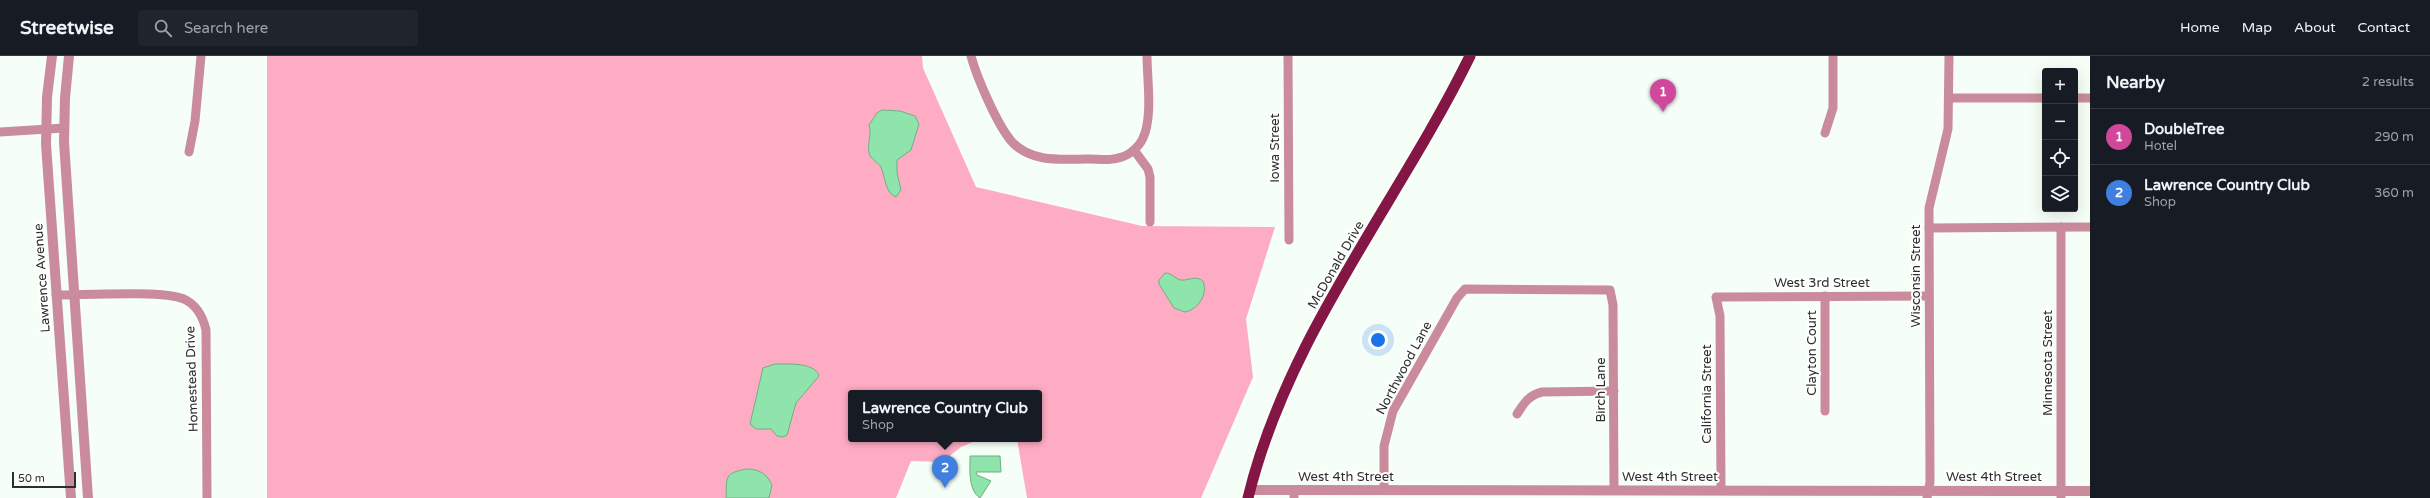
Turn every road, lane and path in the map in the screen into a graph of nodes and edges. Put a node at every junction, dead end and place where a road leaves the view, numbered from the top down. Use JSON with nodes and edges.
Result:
{"nodes":[{"id":1,"x":52,"y":56,"type":"edge"},
{"id":2,"x":69,"y":56,"type":"edge"},
{"id":3,"x":201,"y":56,"type":"edge"},
{"id":4,"x":971,"y":56,"type":"edge"},
{"id":5,"x":1147,"y":56,"type":"edge"},
{"id":6,"x":1288,"y":56,"type":"edge"},
{"id":7,"x":1470,"y":56,"type":"edge"},
{"id":8,"x":1833,"y":56,"type":"edge"},
{"id":9,"x":1949,"y":56,"type":"edge"},
{"id":10,"x":1949,"y":98,"type":"junction"},
{"id":11,"x":2042,"y":98,"type":"edge"},
{"id":12,"x":2078,"y":98,"type":"edge"},
{"id":13,"x":2090,"y":98,"type":"edge"},
{"id":14,"x":64,"y":128,"type":"junction"},
{"id":15,"x":46,"y":129,"type":"junction"},
{"id":16,"x":0,"y":132,"type":"edge"},
{"id":17,"x":1825,"y":133,"type":"dead end"},
{"id":18,"x":1134,"y":150,"type":"junction"},
{"id":19,"x":189,"y":152,"type":"dead end"},
{"id":20,"x":1150,"y":222,"type":"dead end"},
{"id":21,"x":2061,"y":227,"type":"junction"},
{"id":22,"x":2090,"y":227,"type":"edge"},
{"id":23,"x":1929,"y":228,"type":"junction"},
{"id":24,"x":1289,"y":240,"type":"dead end"},
{"id":25,"x":1465,"y":289,"type":"joint"},
{"id":26,"x":56,"y":296,"type":"junction"},
{"id":27,"x":74,"y":296,"type":"junction"},
{"id":28,"x":1825,"y":296,"type":"junction"},
{"id":29,"x":1929,"y":296,"type":"junction"},
{"id":30,"x":1716,"y":298,"type":"joint"},
{"id":31,"x":1614,"y":391,"type":"junction"},
{"id":32,"x":1825,"y":411,"type":"dead end"},
{"id":33,"x":1517,"y":414,"type":"dead end"},
{"id":34,"x":1384,"y":490,"type":"junction"},
{"id":35,"x":1614,"y":490,"type":"junction"},
{"id":36,"x":1721,"y":490,"type":"junction"},
{"id":37,"x":2090,"y":490,"type":"edge"},
{"id":38,"x":1249,"y":494,"type":"edge"},
{"id":39,"x":1294,"y":494,"type":"edge"},
{"id":40,"x":1401,"y":494,"type":"edge"},
{"id":41,"x":1669,"y":494,"type":"edge"},
{"id":42,"x":1928,"y":494,"type":"edge"},
{"id":43,"x":2061,"y":494,"type":"edge"},
{"id":44,"x":71,"y":498,"type":"edge"},
{"id":45,"x":88,"y":498,"type":"edge"},
{"id":46,"x":207,"y":498,"type":"edge"}],
"edges":[{"from":1,"to":15,"type":"street","name":"Lawrence Avenue"},
{"from":2,"to":14,"type":"street"},
{"from":3,"to":19,"type":"street"},
{"from":4,"to":18,"type":"street"},
{"from":5,"to":18,"type":"street"},
{"from":6,"to":24,"type":"street","name":"Iowa Street"},
{"from":7,"to":38,"type":"highway","name":"McDonald Drive"},
{"from":8,"to":17,"type":"street"},
{"from":9,"to":10,"type":"street","name":"Wisconsin Street"},
{"from":10,"to":11,"type":"street"},
{"from":10,"to":23,"type":"street","name":"Wisconsin Street"},
{"from":12,"to":13,"type":"street"},
{"from":14,"to":15,"type":"street"},
{"from":14,"to":27,"type":"street"},
{"from":15,"to":16,"type":"street"},
{"from":15,"to":26,"type":"street","name":"Lawrence Avenue"},
{"from":18,"to":20,"type":"street"},
{"from":21,"to":22,"type":"street"},
{"from":21,"to":23,"type":"street"},
{"from":21,"to":43,"type":"street","name":"Minnesota Street"},
{"from":23,"to":29,"type":"street","name":"Wisconsin Street"},
{"from":25,"to":31,"type":"street","name":"Birch Lane"},
{"from":25,"to":34,"type":"street","name":"Northwood Lane"},
{"from":26,"to":27,"type":"street","name":"Homestead Drive"},
{"from":26,"to":44,"type":"street","name":"Lawrence Avenue"},
{"from":27,"to":45,"type":"street"},
{"from":27,"to":46,"type":"street","name":"Homestead Drive"},
{"from":28,"to":29,"type":"street","name":"West 3rd Street"},
{"from":28,"to":30,"type":"street","name":"West 3rd Street"},
{"from":28,"to":32,"type":"street","name":"Clayton Court"},
{"from":29,"to":42,"type":"street","name":"Wisconsin Street"},
{"from":30,"to":36,"type":"street","name":"California Street"},
{"from":31,"to":33,"type":"street"},
{"from":31,"to":35,"type":"street","name":"Birch Lane"},
{"from":34,"to":39,"type":"street","name":"West 4th Street"},
{"from":34,"to":40,"type":"street","name":"West 4th Street"},
{"from":35,"to":40,"type":"street","name":"West 4th Street"},
{"from":35,"to":41,"type":"street","name":"West 4th Street"},
{"from":36,"to":41,"type":"street","name":"West 4th Street"},
{"from":36,"to":42,"type":"street","name":"West 4th Street"},
{"from":37,"to":43,"type":"street","name":"West 4th Street"},
{"from":38,"to":39,"type":"street","name":"West 4th Street"},
{"from":42,"to":43,"type":"street","name":"West 4th Street"}]}
